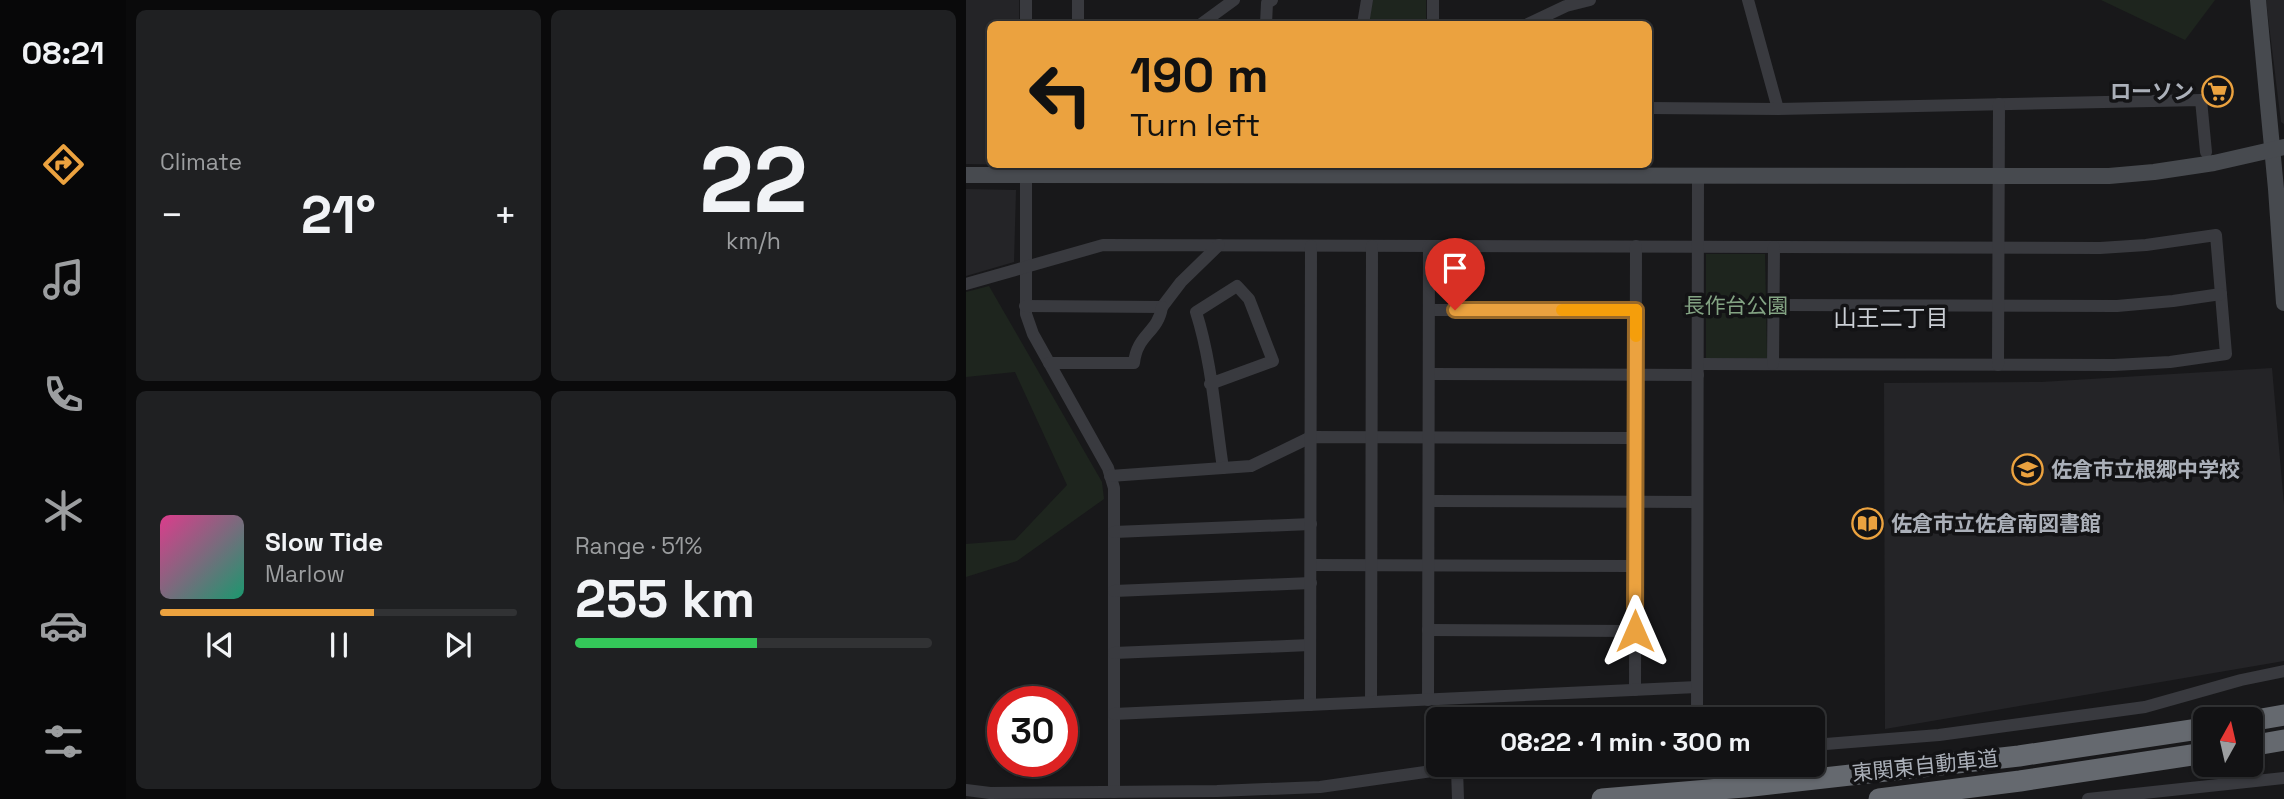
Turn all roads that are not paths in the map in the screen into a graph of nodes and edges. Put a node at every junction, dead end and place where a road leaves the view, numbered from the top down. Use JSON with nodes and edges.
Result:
{"nodes":[{"id":1,"x":1027,"y":0,"type":"edge"},
{"id":2,"x":1078,"y":0,"type":"edge"},
{"id":3,"x":1234,"y":0,"type":"edge"},
{"id":4,"x":1272,"y":0,"type":"edge"},
{"id":5,"x":1367,"y":0,"type":"edge"},
{"id":6,"x":1433,"y":0,"type":"edge"},
{"id":7,"x":1590,"y":0,"type":"edge"},
{"id":8,"x":1748,"y":0,"type":"edge"},
{"id":9,"x":2258,"y":0,"type":"edge"},
{"id":10,"x":1026,"y":21,"type":"edge"},
{"id":11,"x":1078,"y":21,"type":"edge"},
{"id":12,"x":1205,"y":21,"type":"edge"},
{"id":13,"x":1266,"y":21,"type":"edge"},
{"id":14,"x":1364,"y":21,"type":"edge"},
{"id":15,"x":1433,"y":21,"type":"edge"},
{"id":16,"x":1534,"y":21,"type":"edge"},
{"id":17,"x":1999,"y":104,"type":"junction"},
{"id":18,"x":1652,"y":108,"type":"edge"},
{"id":19,"x":1778,"y":109,"type":"junction"},
{"id":20,"x":2278,"y":148,"type":"edge"},
{"id":21,"x":2206,"y":152,"type":"dead end"},
{"id":22,"x":1026,"y":170,"type":"edge"},
{"id":23,"x":1513,"y":170,"type":"edge"},
{"id":24,"x":966,"y":175,"type":"edge"},
{"id":25,"x":1698,"y":176,"type":"junction"},
{"id":26,"x":1998,"y":176,"type":"junction"},
{"id":27,"x":1220,"y":245,"type":"junction"},
{"id":28,"x":1311,"y":246,"type":"junction"},
{"id":29,"x":1372,"y":246,"type":"junction"},
{"id":30,"x":1429,"y":246,"type":"junction"},
{"id":31,"x":1636,"y":246,"type":"junction"},
{"id":32,"x":1698,"y":247,"type":"junction"},
{"id":33,"x":1774,"y":247,"type":"junction"},
{"id":34,"x":1997,"y":247,"type":"junction"},
{"id":35,"x":1025,"y":268,"type":"junction"},
{"id":36,"x":966,"y":284,"type":"edge"},
{"id":37,"x":2284,"y":292,"type":"edge"},
{"id":38,"x":2221,"y":294,"type":"junction"},
{"id":39,"x":1774,"y":305,"type":"junction"},
{"id":40,"x":1025,"y":306,"type":"junction"},
{"id":41,"x":1162,"y":307,"type":"junction"},
{"id":42,"x":1997,"y":307,"type":"junction"},
{"id":43,"x":1429,"y":310,"type":"junction"},
{"id":44,"x":1636,"y":310,"type":"junction"},
{"id":45,"x":1049,"y":363,"type":"junction"},
{"id":46,"x":1773,"y":364,"type":"junction"},
{"id":47,"x":1998,"y":365,"type":"junction"},
{"id":48,"x":1698,"y":370,"type":"junction"},
{"id":49,"x":1429,"y":374,"type":"junction"},
{"id":50,"x":1636,"y":375,"type":"junction"},
{"id":51,"x":1210,"y":384,"type":"junction"},
{"id":52,"x":1311,"y":437,"type":"junction"},
{"id":53,"x":1371,"y":437,"type":"junction"},
{"id":54,"x":1429,"y":438,"type":"junction"},
{"id":55,"x":1636,"y":438,"type":"junction"},
{"id":56,"x":1223,"y":468,"type":"junction"},
{"id":57,"x":1110,"y":476,"type":"junction"},
{"id":58,"x":1429,"y":501,"type":"junction"},
{"id":59,"x":1636,"y":502,"type":"junction"},
{"id":60,"x":1697,"y":502,"type":"junction"},
{"id":61,"x":1311,"y":524,"type":"junction"},
{"id":62,"x":1114,"y":532,"type":"junction"},
{"id":63,"x":1311,"y":565,"type":"junction"},
{"id":64,"x":1371,"y":565,"type":"junction"},
{"id":65,"x":1429,"y":565,"type":"junction"},
{"id":66,"x":1635,"y":566,"type":"junction"},
{"id":67,"x":1311,"y":583,"type":"junction"},
{"id":68,"x":1114,"y":591,"type":"junction"},
{"id":69,"x":1428,"y":630,"type":"junction"},
{"id":70,"x":1635,"y":631,"type":"junction"},
{"id":71,"x":1310,"y":645,"type":"junction"},
{"id":72,"x":1114,"y":653,"type":"junction"},
{"id":73,"x":2284,"y":671,"type":"edge"},
{"id":74,"x":1697,"y":687,"type":"junction"},
{"id":75,"x":1635,"y":690,"type":"junction"},
{"id":76,"x":1428,"y":700,"type":"junction"},
{"id":77,"x":1371,"y":702,"type":"junction"},
{"id":78,"x":1310,"y":705,"type":"junction"},
{"id":79,"x":1697,"y":707,"type":"edge"},
{"id":80,"x":1114,"y":714,"type":"junction"},
{"id":81,"x":2284,"y":715,"type":"edge"},
{"id":82,"x":2263,"y":719,"type":"edge"},
{"id":83,"x":2193,"y":731,"type":"edge"},
{"id":84,"x":2284,"y":740,"type":"edge"},
{"id":85,"x":2263,"y":744,"type":"edge"},
{"id":86,"x":1825,"y":745,"type":"edge"},
{"id":87,"x":2193,"y":755,"type":"edge"},
{"id":88,"x":1426,"y":772,"type":"edge"},
{"id":89,"x":1457,"y":777,"type":"edge"},
{"id":90,"x":2284,"y":778,"type":"edge"},
{"id":91,"x":966,"y":790,"type":"edge"},
{"id":92,"x":1114,"y":792,"type":"junction"},
{"id":93,"x":2124,"y":797,"type":"edge"},
{"id":94,"x":1458,"y":799,"type":"edge"},
{"id":95,"x":1602,"y":799,"type":"edge"},
{"id":96,"x":1879,"y":799,"type":"edge"},
{"id":97,"x":2088,"y":799,"type":"edge"}],
"edges":[{"from":1,"to":10,"type":"street"},
{"from":2,"to":11,"type":"street"},
{"from":3,"to":12,"type":"street"},
{"from":4,"to":13,"type":"street"},
{"from":5,"to":14,"type":"street"},
{"from":6,"to":15,"type":"street"},
{"from":7,"to":16,"type":"street"},
{"from":8,"to":19,"type":"street"},
{"from":9,"to":20,"type":"street"},
{"from":17,"to":19,"type":"street"},
{"from":17,"to":21,"type":"street"},
{"from":17,"to":26,"type":"street"},
{"from":18,"to":19,"type":"street"},
{"from":20,"to":26,"type":"street"},
{"from":20,"to":37,"type":"street"},
{"from":22,"to":23,"type":"street"},
{"from":22,"to":24,"type":"street"},
{"from":22,"to":35,"type":"street"},
{"from":23,"to":25,"type":"street"},
{"from":25,"to":26,"type":"street"},
{"from":25,"to":32,"type":"street"},
{"from":26,"to":34,"type":"street"},
{"from":27,"to":28,"type":"street"},
{"from":27,"to":35,"type":"street"},
{"from":27,"to":41,"type":"street"},
{"from":28,"to":29,"type":"street"},
{"from":28,"to":52,"type":"street"},
{"from":29,"to":30,"type":"street"},
{"from":29,"to":53,"type":"street"},
{"from":30,"to":31,"type":"street"},
{"from":30,"to":43,"type":"street"},
{"from":31,"to":32,"type":"street"},
{"from":31,"to":44,"type":"street"},
{"from":32,"to":33,"type":"street"},
{"from":32,"to":48,"type":"street"},
{"from":33,"to":34,"type":"street"},
{"from":33,"to":39,"type":"street"},
{"from":34,"to":38,"type":"street"},
{"from":34,"to":42,"type":"street"},
{"from":35,"to":36,"type":"street"},
{"from":35,"to":40,"type":"street"},
{"from":38,"to":42,"type":"street"},
{"from":38,"to":47,"type":"street"},
{"from":39,"to":42,"type":"street"},
{"from":39,"to":46,"type":"street"},
{"from":40,"to":41,"type":"street"},
{"from":40,"to":45,"type":"street"},
{"from":41,"to":45,"type":"street"},
{"from":42,"to":47,"type":"street"},
{"from":43,"to":44,"type":"street"},
{"from":43,"to":49,"type":"street"},
{"from":44,"to":50,"type":"street"},
{"from":45,"to":57,"type":"street"},
{"from":46,"to":47,"type":"street"},
{"from":46,"to":48,"type":"street"},
{"from":48,"to":50,"type":"street"},
{"from":48,"to":60,"type":"street"},
{"from":49,"to":50,"type":"street"},
{"from":49,"to":54,"type":"street"},
{"from":50,"to":55,"type":"street"},
{"from":51,"to":51,"type":"street"},
{"from":51,"to":56,"type":"street"},
{"from":52,"to":53,"type":"street"},
{"from":52,"to":56,"type":"street"},
{"from":52,"to":61,"type":"street"},
{"from":53,"to":54,"type":"street"},
{"from":53,"to":64,"type":"street"},
{"from":54,"to":55,"type":"street"},
{"from":54,"to":58,"type":"street"},
{"from":55,"to":59,"type":"street"},
{"from":56,"to":57,"type":"street"},
{"from":57,"to":62,"type":"street"},
{"from":58,"to":59,"type":"street"},
{"from":58,"to":65,"type":"street"},
{"from":59,"to":60,"type":"street"},
{"from":59,"to":66,"type":"street"},
{"from":60,"to":74,"type":"street"},
{"from":61,"to":62,"type":"street"},
{"from":61,"to":63,"type":"street"},
{"from":62,"to":68,"type":"street"},
{"from":63,"to":64,"type":"street"},
{"from":63,"to":67,"type":"street"},
{"from":64,"to":65,"type":"street"},
{"from":64,"to":77,"type":"street"},
{"from":65,"to":66,"type":"street"},
{"from":65,"to":69,"type":"street"},
{"from":66,"to":70,"type":"street"},
{"from":67,"to":68,"type":"street"},
{"from":67,"to":71,"type":"street"},
{"from":68,"to":72,"type":"street"},
{"from":69,"to":70,"type":"street"},
{"from":69,"to":76,"type":"street"},
{"from":70,"to":75,"type":"street"},
{"from":71,"to":72,"type":"street"},
{"from":71,"to":78,"type":"street"},
{"from":72,"to":80,"type":"street"},
{"from":73,"to":86,"type":"street"},
{"from":74,"to":75,"type":"street"},
{"from":74,"to":79,"type":"street"},
{"from":75,"to":76,"type":"street"},
{"from":76,"to":77,"type":"street"},
{"from":77,"to":78,"type":"street"},
{"from":78,"to":80,"type":"street"},
{"from":80,"to":92,"type":"street"},
{"from":81,"to":82,"type":"highway"},
{"from":83,"to":95,"type":"highway","name":"東関東自動車道"},
{"from":84,"to":85,"type":"highway"},
{"from":87,"to":96,"type":"highway","name":"東関東自動車道"},
{"from":88,"to":92,"type":"street"},
{"from":89,"to":94,"type":"street"},
{"from":90,"to":93,"type":"street"},
{"from":91,"to":92,"type":"street"},
{"from":93,"to":97,"type":"street"}]}
